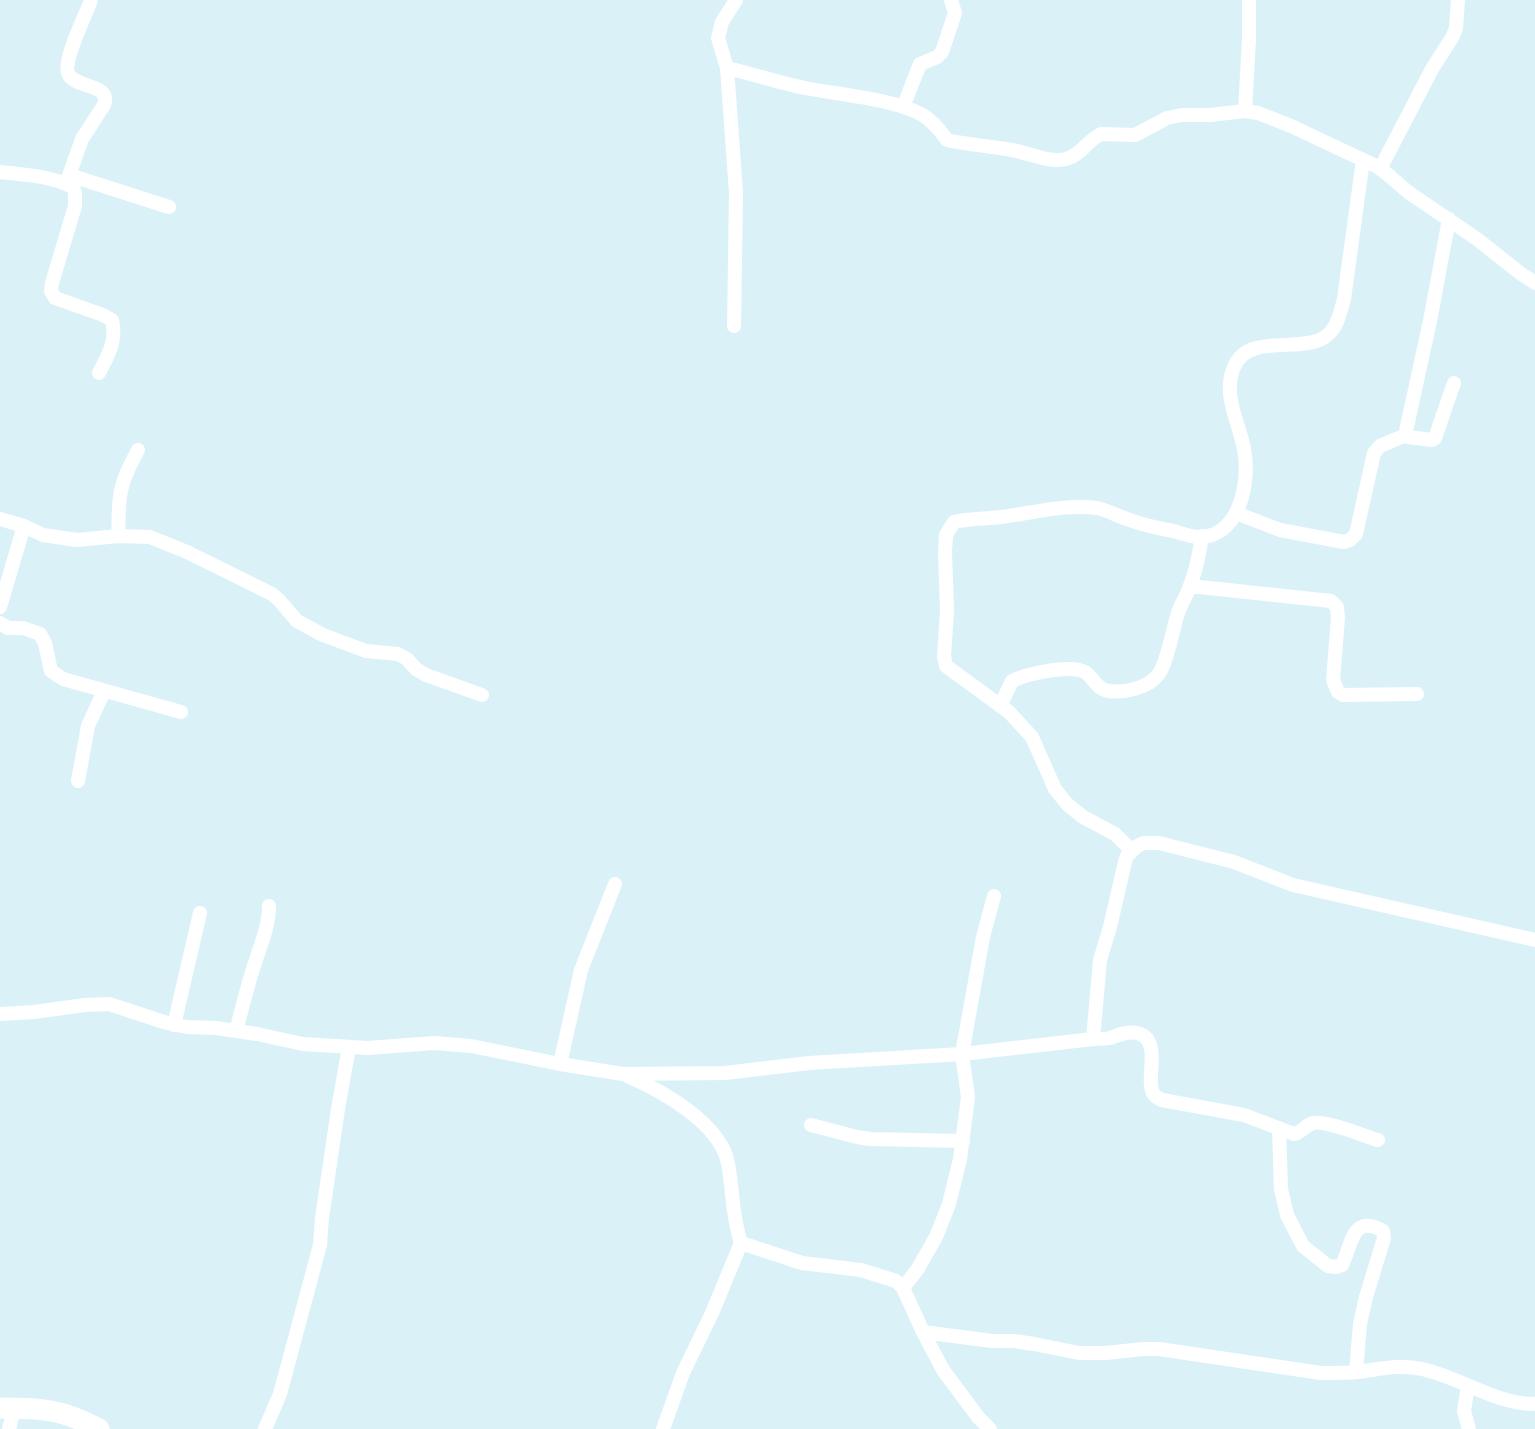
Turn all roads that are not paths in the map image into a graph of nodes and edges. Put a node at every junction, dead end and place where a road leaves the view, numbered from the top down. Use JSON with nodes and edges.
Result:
{"nodes":[{"id":1,"x":91,"y":0,"type":"edge"},
{"id":2,"x":736,"y":0,"type":"edge"},
{"id":3,"x":951,"y":0,"type":"edge"},
{"id":4,"x":1249,"y":0,"type":"edge"},
{"id":5,"x":1458,"y":0,"type":"edge"},
{"id":6,"x":727,"y":68,"type":"junction"},
{"id":7,"x":903,"y":107,"type":"junction"},
{"id":8,"x":1245,"y":111,"type":"junction"},
{"id":9,"x":1363,"y":160,"type":"junction"},
{"id":10,"x":1380,"y":169,"type":"junction"},
{"id":11,"x":0,"y":173,"type":"edge"},
{"id":12,"x":68,"y":180,"type":"junction"},
{"id":13,"x":169,"y":208,"type":"dead end"},
{"id":14,"x":1449,"y":219,"type":"junction"},
{"id":15,"x":1535,"y":283,"type":"edge"},
{"id":16,"x":734,"y":326,"type":"dead end"},
{"id":17,"x":99,"y":373,"type":"dead end"},
{"id":18,"x":1454,"y":383,"type":"dead end"},
{"id":19,"x":1406,"y":435,"type":"junction"},
{"id":20,"x":138,"y":450,"type":"dead end"},
{"id":21,"x":1236,"y":513,"type":"junction"},
{"id":22,"x":0,"y":519,"type":"edge"},
{"id":23,"x":24,"y":526,"type":"junction"},
{"id":24,"x":118,"y":536,"type":"junction"},
{"id":25,"x":1202,"y":536,"type":"junction"},
{"id":26,"x":1190,"y":586,"type":"junction"},
{"id":27,"x":0,"y":607,"type":"edge"},
{"id":28,"x":0,"y":623,"type":"edge"},
{"id":29,"x":104,"y":691,"type":"junction"},
{"id":30,"x":1417,"y":694,"type":"dead end"},
{"id":31,"x":482,"y":695,"type":"dead end"},
{"id":32,"x":1000,"y":706,"type":"junction"},
{"id":33,"x":181,"y":712,"type":"dead end"},
{"id":34,"x":78,"y":781,"type":"dead end"},
{"id":35,"x":1132,"y":851,"type":"junction"},
{"id":36,"x":615,"y":884,"type":"dead end"},
{"id":37,"x":994,"y":896,"type":"dead end"},
{"id":38,"x":269,"y":906,"type":"dead end"},
{"id":39,"x":201,"y":913,"type":"dead end"},
{"id":40,"x":1535,"y":940,"type":"edge"},
{"id":41,"x":0,"y":1014,"type":"edge"},
{"id":42,"x":174,"y":1024,"type":"junction"},
{"id":43,"x":236,"y":1031,"type":"junction"},
{"id":44,"x":1093,"y":1039,"type":"junction"},
{"id":45,"x":349,"y":1047,"type":"junction"},
{"id":46,"x":961,"y":1054,"type":"junction"},
{"id":47,"x":559,"y":1064,"type":"junction"},
{"id":48,"x":623,"y":1074,"type":"junction"},
{"id":49,"x":811,"y":1125,"type":"dead end"},
{"id":50,"x":1279,"y":1128,"type":"junction"},
{"id":51,"x":1378,"y":1140,"type":"dead end"},
{"id":52,"x":963,"y":1141,"type":"junction"},
{"id":53,"x":741,"y":1243,"type":"junction"},
{"id":54,"x":903,"y":1288,"type":"junction"},
{"id":55,"x":923,"y":1332,"type":"junction"},
{"id":56,"x":1356,"y":1372,"type":"junction"},
{"id":57,"x":1468,"y":1386,"type":"junction"},
{"id":58,"x":1535,"y":1404,"type":"edge"},
{"id":59,"x":8,"y":1415,"type":"edge"},
{"id":60,"x":87,"y":1426,"type":"edge"},
{"id":61,"x":265,"y":1429,"type":"edge"},
{"id":62,"x":663,"y":1429,"type":"edge"},
{"id":63,"x":990,"y":1429,"type":"edge"},
{"id":64,"x":1469,"y":1429,"type":"edge"}],
"edges":[{"from":1,"to":12,"type":"street"},
{"from":2,"to":6,"type":"street"},
{"from":3,"to":7,"type":"street"},
{"from":4,"to":8,"type":"street"},
{"from":5,"to":10,"type":"street"},
{"from":6,"to":7,"type":"street"},
{"from":6,"to":16,"type":"street"},
{"from":7,"to":8,"type":"street"},
{"from":8,"to":9,"type":"street"},
{"from":9,"to":10,"type":"street"},
{"from":9,"to":21,"type":"street"},
{"from":10,"to":14,"type":"street"},
{"from":11,"to":12,"type":"street"},
{"from":12,"to":13,"type":"street"},
{"from":12,"to":17,"type":"street"},
{"from":14,"to":15,"type":"street"},
{"from":14,"to":19,"type":"street"},
{"from":18,"to":19,"type":"street"},
{"from":19,"to":21,"type":"street"},
{"from":20,"to":24,"type":"street"},
{"from":21,"to":25,"type":"street"},
{"from":22,"to":23,"type":"street"},
{"from":23,"to":24,"type":"street"},
{"from":23,"to":27,"type":"street"},
{"from":24,"to":31,"type":"street"},
{"from":25,"to":26,"type":"street"},
{"from":25,"to":32,"type":"street"},
{"from":26,"to":30,"type":"street"},
{"from":26,"to":32,"type":"street"},
{"from":28,"to":29,"type":"street"},
{"from":29,"to":33,"type":"street"},
{"from":29,"to":34,"type":"street"},
{"from":32,"to":35,"type":"street"},
{"from":35,"to":40,"type":"street"},
{"from":35,"to":44,"type":"street"},
{"from":36,"to":47,"type":"street"},
{"from":37,"to":46,"type":"street"},
{"from":38,"to":43,"type":"street"},
{"from":39,"to":42,"type":"street"},
{"from":41,"to":42,"type":"street"},
{"from":42,"to":43,"type":"street"},
{"from":43,"to":45,"type":"street"},
{"from":44,"to":46,"type":"street"},
{"from":44,"to":50,"type":"street"},
{"from":45,"to":47,"type":"street"},
{"from":45,"to":61,"type":"street"},
{"from":46,"to":48,"type":"street"},
{"from":46,"to":52,"type":"street"},
{"from":47,"to":48,"type":"street"},
{"from":48,"to":53,"type":"street"},
{"from":49,"to":52,"type":"street"},
{"from":50,"to":51,"type":"street"},
{"from":50,"to":56,"type":"street"},
{"from":52,"to":54,"type":"street"},
{"from":53,"to":54,"type":"street"},
{"from":53,"to":62,"type":"street"},
{"from":54,"to":55,"type":"street"},
{"from":55,"to":56,"type":"street"},
{"from":55,"to":63,"type":"street"},
{"from":56,"to":57,"type":"street"},
{"from":57,"to":58,"type":"street"},
{"from":57,"to":64,"type":"street"},
{"from":59,"to":60,"type":"street"}]}
